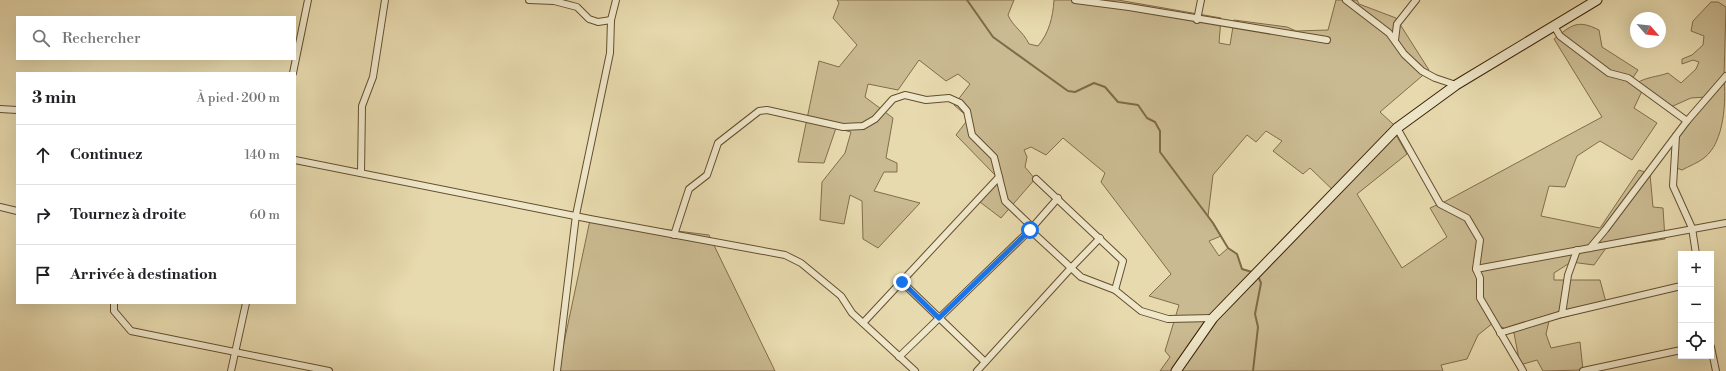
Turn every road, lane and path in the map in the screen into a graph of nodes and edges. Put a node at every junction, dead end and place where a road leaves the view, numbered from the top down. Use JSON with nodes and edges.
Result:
{"nodes":[{"id":1,"x":308,"y":0,"type":"edge"},
{"id":2,"x":385,"y":0,"type":"edge"},
{"id":3,"x":529,"y":0,"type":"edge"},
{"id":4,"x":616,"y":0,"type":"edge"},
{"id":5,"x":1075,"y":0,"type":"edge"},
{"id":6,"x":1130,"y":0,"type":"edge"},
{"id":7,"x":1201,"y":0,"type":"edge"},
{"id":8,"x":1346,"y":0,"type":"edge"},
{"id":9,"x":1416,"y":0,"type":"edge"},
{"id":10,"x":1596,"y":0,"type":"edge"},
{"id":11,"x":1129,"y":7,"type":"junction"},
{"id":12,"x":611,"y":20,"type":"junction"},
{"id":13,"x":1197,"y":20,"type":"junction"},
{"id":14,"x":1554,"y":26,"type":"junction"},
{"id":15,"x":1327,"y":40,"type":"dead end"},
{"id":16,"x":1395,"y":40,"type":"junction"},
{"id":17,"x":296,"y":58,"type":"edge"},
{"id":18,"x":296,"y":60,"type":"edge"},
{"id":19,"x":293,"y":72,"type":"edge"},
{"id":20,"x":1726,"y":76,"type":"edge"},
{"id":21,"x":1456,"y":85,"type":"junction"},
{"id":22,"x":0,"y":110,"type":"edge"},
{"id":23,"x":16,"y":110,"type":"edge"},
{"id":24,"x":1686,"y":121,"type":"junction"},
{"id":25,"x":1397,"y":128,"type":"junction"},
{"id":26,"x":1676,"y":136,"type":"junction"},
{"id":27,"x":296,"y":160,"type":"edge"},
{"id":28,"x":361,"y":173,"type":"junction"},
{"id":29,"x":999,"y":178,"type":"junction"},
{"id":30,"x":1036,"y":179,"type":"dead end"},
{"id":31,"x":1058,"y":198,"type":"junction"},
{"id":32,"x":0,"y":207,"type":"edge"},
{"id":33,"x":16,"y":211,"type":"edge"},
{"id":34,"x":576,"y":215,"type":"junction"},
{"id":35,"x":1726,"y":223,"type":"edge"},
{"id":36,"x":1692,"y":228,"type":"junction"},
{"id":37,"x":1030,"y":230,"type":"junction"},
{"id":38,"x":674,"y":235,"type":"junction"},
{"id":39,"x":1100,"y":238,"type":"junction"},
{"id":40,"x":1590,"y":248,"type":"junction"},
{"id":41,"x":1576,"y":250,"type":"junction"},
{"id":42,"x":1696,"y":251,"type":"edge"},
{"id":43,"x":1070,"y":268,"type":"junction"},
{"id":44,"x":1476,"y":269,"type":"junction"},
{"id":45,"x":902,"y":282,"type":"junction"},
{"id":46,"x":1678,"y":287,"type":"edge"},
{"id":47,"x":1115,"y":290,"type":"junction"},
{"id":48,"x":114,"y":304,"type":"edge"},
{"id":49,"x":246,"y":304,"type":"edge"},
{"id":50,"x":1562,"y":314,"type":"junction"},
{"id":51,"x":939,"y":318,"type":"junction"},
{"id":52,"x":1213,"y":318,"type":"junction"},
{"id":53,"x":863,"y":323,"type":"junction"},
{"id":54,"x":1500,"y":333,"type":"junction"},
{"id":55,"x":1678,"y":351,"type":"edge"},
{"id":56,"x":235,"y":352,"type":"junction"},
{"id":57,"x":899,"y":357,"type":"junction"},
{"id":58,"x":1714,"y":359,"type":"edge"},
{"id":59,"x":984,"y":362,"type":"junction"},
{"id":60,"x":316,"y":370,"type":"edge"},
{"id":61,"x":231,"y":371,"type":"edge"},
{"id":62,"x":329,"y":371,"type":"edge"},
{"id":63,"x":557,"y":371,"type":"edge"},
{"id":64,"x":915,"y":371,"type":"edge"},
{"id":65,"x":977,"y":371,"type":"edge"},
{"id":66,"x":1176,"y":371,"type":"edge"},
{"id":67,"x":1523,"y":371,"type":"edge"},
{"id":68,"x":1583,"y":371,"type":"edge"},
{"id":69,"x":1716,"y":371,"type":"edge"}],
"edges":[{"from":1,"to":17,"type":"street"},
{"from":2,"to":28,"type":"street"},
{"from":3,"to":12,"type":"street"},
{"from":4,"to":12,"type":"street"},
{"from":5,"to":11,"type":"street"},
{"from":6,"to":11,"type":"street"},
{"from":7,"to":13,"type":"street"},
{"from":8,"to":16,"type":"street"},
{"from":9,"to":16,"type":"street"},
{"from":10,"to":14,"type":"main road"},
{"from":11,"to":13,"type":"street"},
{"from":12,"to":34,"type":"street"},
{"from":13,"to":15,"type":"street"},
{"from":14,"to":21,"type":"main road"},
{"from":14,"to":24,"type":"street"},
{"from":16,"to":21,"type":"street"},
{"from":18,"to":19,"type":"street"},
{"from":20,"to":24,"type":"street"},
{"from":21,"to":25,"type":"main road"},
{"from":22,"to":23,"type":"street"},
{"from":24,"to":26,"type":"street"},
{"from":25,"to":44,"type":"street"},
{"from":25,"to":52,"type":"main road"},
{"from":26,"to":36,"type":"street"},
{"from":26,"to":40,"type":"street"},
{"from":27,"to":28,"type":"street"},
{"from":28,"to":34,"type":"street"},
{"from":29,"to":37,"type":"street"},
{"from":29,"to":38,"type":"street"},
{"from":29,"to":45,"type":"street"},
{"from":30,"to":31,"type":"street"},
{"from":31,"to":37,"type":"street"},
{"from":31,"to":39,"type":"street"},
{"from":32,"to":33,"type":"street"},
{"from":34,"to":38,"type":"street"},
{"from":34,"to":63,"type":"street"},
{"from":35,"to":36,"type":"street"},
{"from":36,"to":40,"type":"street"},
{"from":36,"to":42,"type":"street"},
{"from":37,"to":43,"type":"street"},
{"from":37,"to":51,"type":"street"},
{"from":38,"to":53,"type":"street"},
{"from":39,"to":43,"type":"street"},
{"from":39,"to":47,"type":"street"},
{"from":40,"to":41,"type":"street"},
{"from":41,"to":44,"type":"street"},
{"from":41,"to":50,"type":"street"},
{"from":43,"to":47,"type":"street"},
{"from":43,"to":59,"type":"street"},
{"from":44,"to":54,"type":"street"},
{"from":45,"to":51,"type":"street"},
{"from":45,"to":53,"type":"street"},
{"from":46,"to":50,"type":"street"},
{"from":47,"to":52,"type":"street"},
{"from":48,"to":56,"type":"street"},
{"from":49,"to":56,"type":"street"},
{"from":50,"to":54,"type":"street"},
{"from":51,"to":57,"type":"street"},
{"from":51,"to":59,"type":"street"},
{"from":52,"to":66,"type":"main road"},
{"from":53,"to":57,"type":"street"},
{"from":54,"to":67,"type":"street"},
{"from":55,"to":68,"type":"street"},
{"from":56,"to":60,"type":"street"},
{"from":56,"to":61,"type":"street"},
{"from":57,"to":64,"type":"street"},
{"from":58,"to":69,"type":"street"},
{"from":59,"to":65,"type":"street"},
{"from":60,"to":62,"type":"street"}]}
